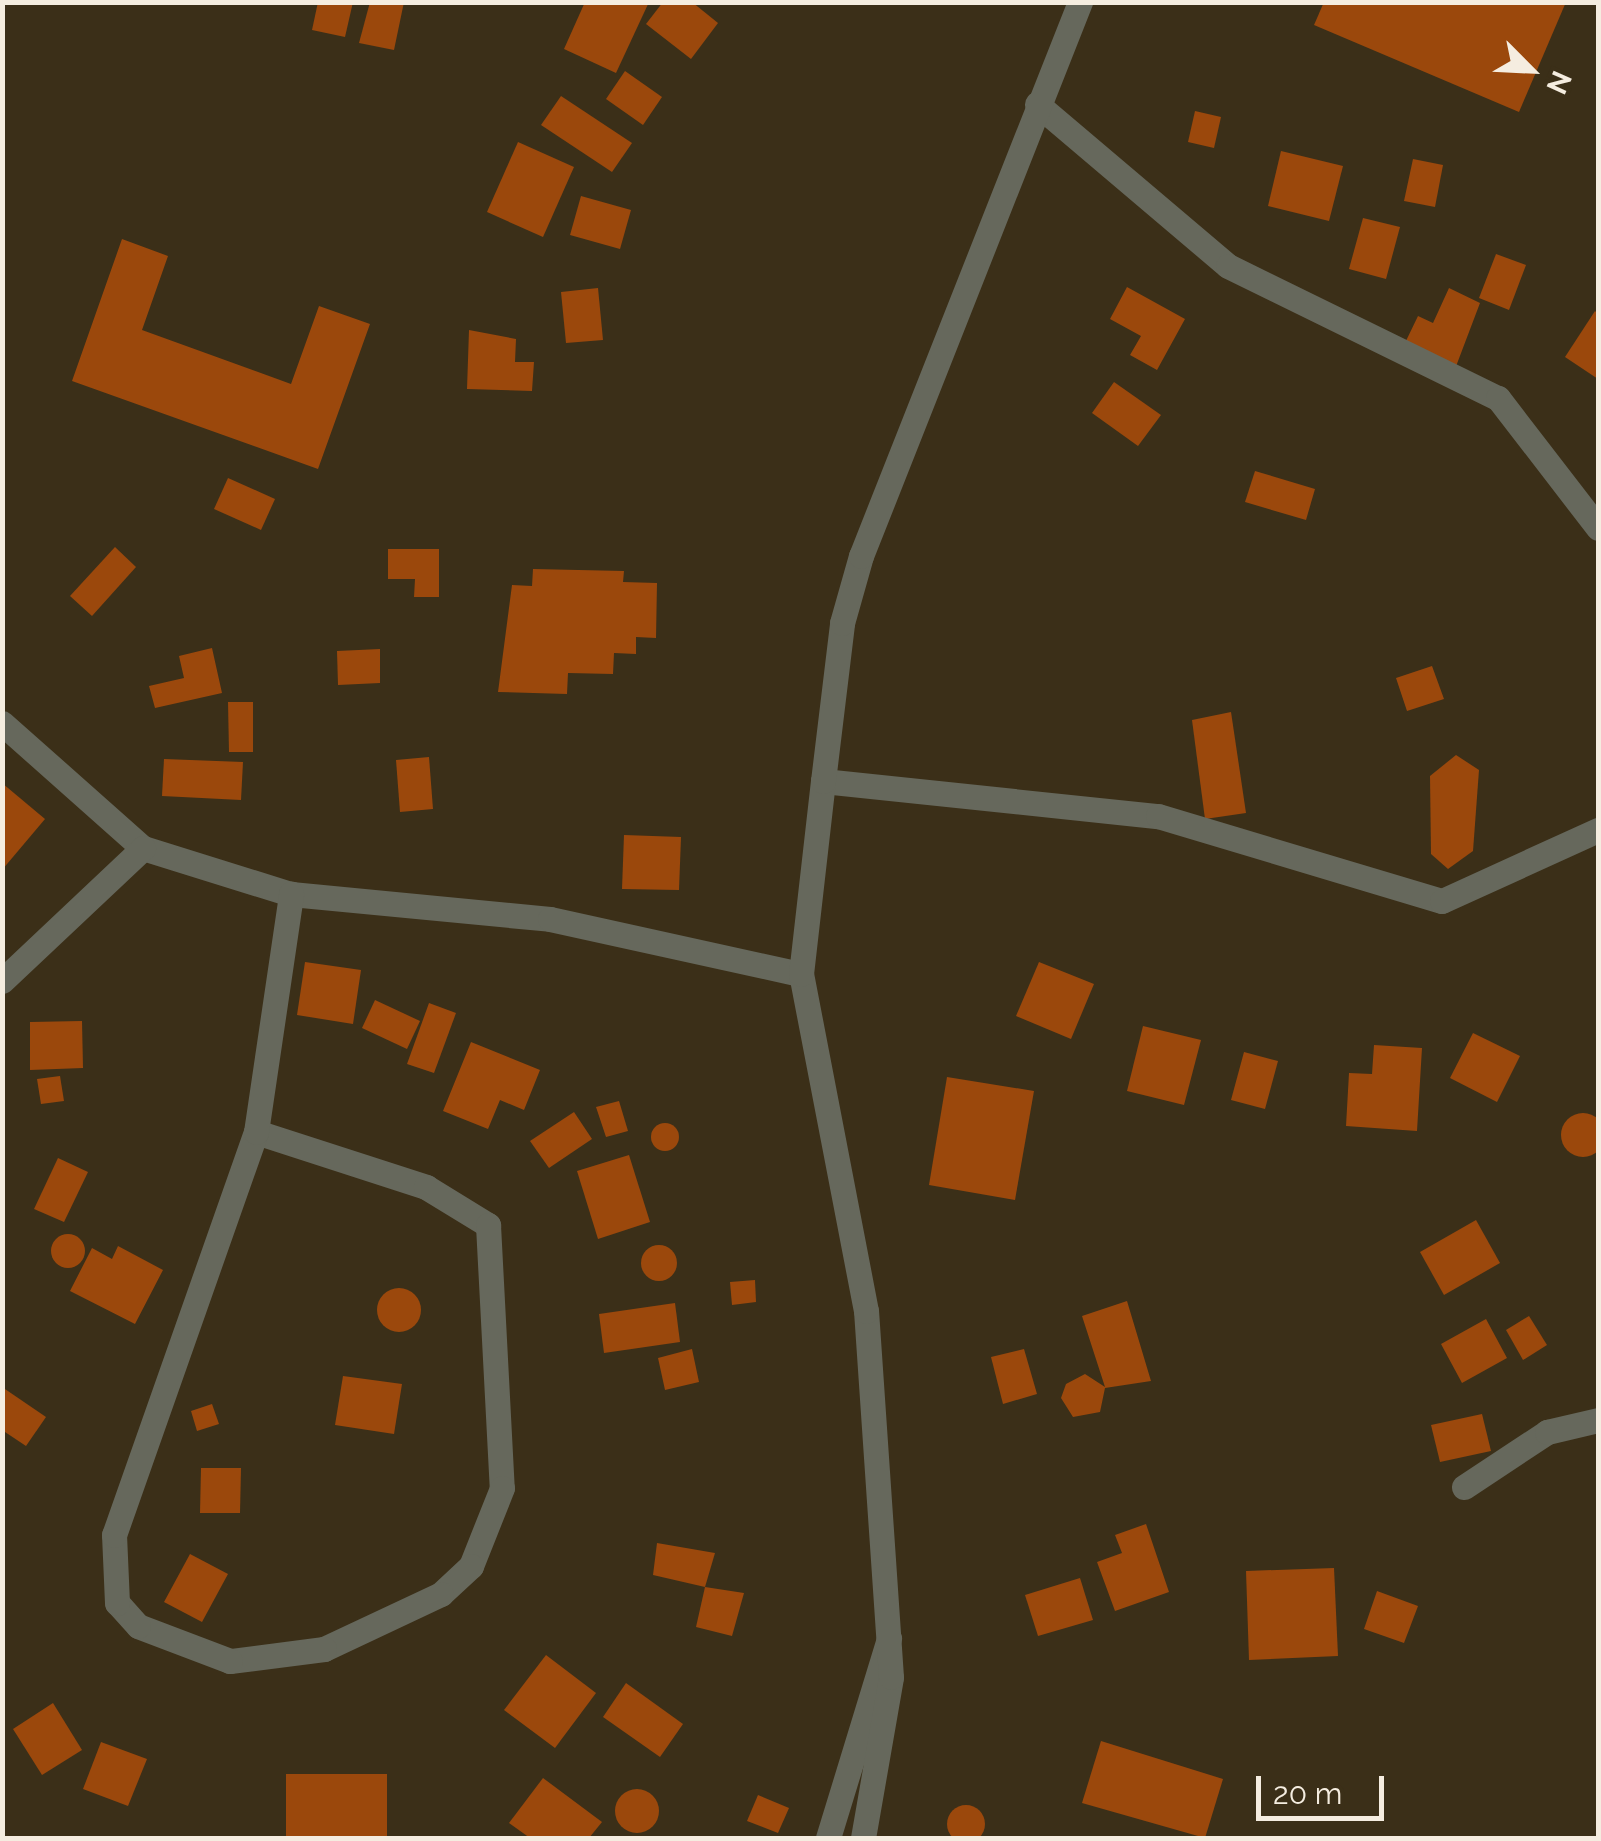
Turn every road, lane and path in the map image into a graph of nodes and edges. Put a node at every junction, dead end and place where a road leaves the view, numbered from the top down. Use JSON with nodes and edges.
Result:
{"nodes":[{"id":1,"x":1080,"y":2,"type":"edge"},
{"id":2,"x":1037,"y":104,"type":"junction"},
{"id":3,"x":1598,"y":528,"type":"edge"},
{"id":4,"x":2,"y":723,"type":"edge"},
{"id":5,"x":823,"y":781,"type":"junction"},
{"id":6,"x":1598,"y":830,"type":"edge"},
{"id":7,"x":143,"y":848,"type":"junction"},
{"id":8,"x":292,"y":894,"type":"junction"},
{"id":9,"x":801,"y":974,"type":"junction"},
{"id":10,"x":2,"y":982,"type":"edge"},
{"id":11,"x":256,"y":1132,"type":"junction"},
{"id":12,"x":1598,"y":1420,"type":"edge"},
{"id":13,"x":1464,"y":1487,"type":"dead end"},
{"id":14,"x":889,"y":1638,"type":"junction"},
{"id":15,"x":828,"y":1838,"type":"edge"},
{"id":16,"x":863,"y":1838,"type":"edge"}],
"edges":[{"from":1,"to":2,"type":"street"},
{"from":2,"to":3,"type":"street"},
{"from":2,"to":5,"type":"street"},
{"from":4,"to":7,"type":"street"},
{"from":5,"to":6,"type":"street"},
{"from":5,"to":9,"type":"street"},
{"from":7,"to":8,"type":"street"},
{"from":7,"to":10,"type":"street"},
{"from":8,"to":9,"type":"street"},
{"from":8,"to":11,"type":"street"},
{"from":9,"to":14,"type":"street"},
{"from":11,"to":11,"type":"street"},
{"from":12,"to":13,"type":"street"},
{"from":14,"to":15,"type":"street"},
{"from":14,"to":16,"type":"street"}]}
